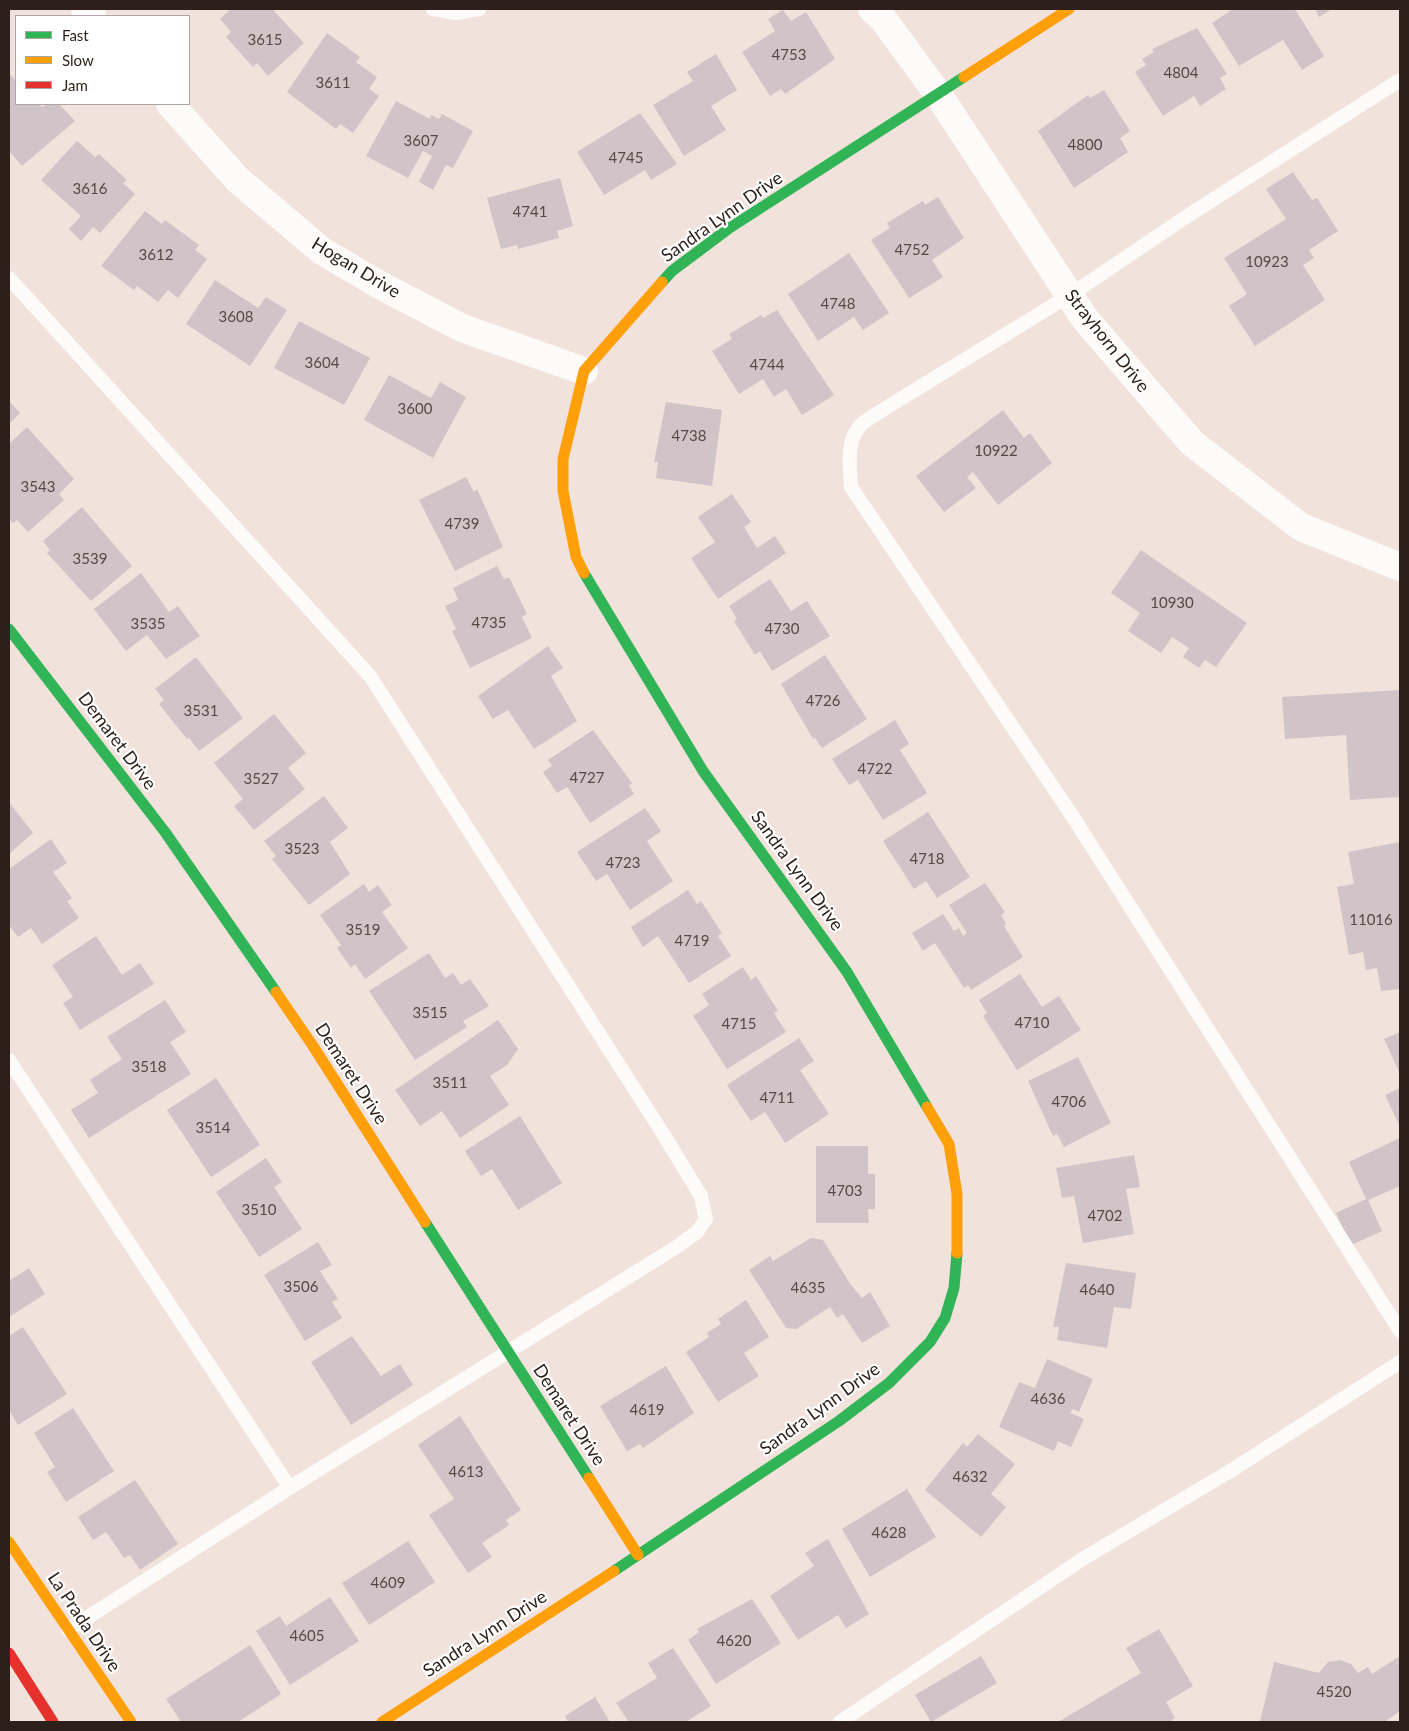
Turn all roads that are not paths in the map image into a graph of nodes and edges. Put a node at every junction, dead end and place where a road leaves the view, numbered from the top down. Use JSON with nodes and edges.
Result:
{"nodes":[{"id":1,"x":433,"y":9,"type":"edge"},
{"id":2,"x":479,"y":9,"type":"edge"},
{"id":3,"x":872,"y":9,"type":"edge"},
{"id":4,"x":1069,"y":9,"type":"edge"},
{"id":5,"x":1400,"y":80,"type":"edge"},
{"id":6,"x":938,"y":94,"type":"junction"},
{"id":7,"x":171,"y":105,"type":"edge"},
{"id":8,"x":9,"y":278,"type":"edge"},
{"id":9,"x":1070,"y":295,"type":"junction"},
{"id":10,"x":584,"y":371,"type":"junction"},
{"id":11,"x":1400,"y":567,"type":"edge"},
{"id":12,"x":9,"y":628,"type":"edge"},
{"id":13,"x":9,"y":1060,"type":"edge"},
{"id":14,"x":1400,"y":1331,"type":"edge"},
{"id":15,"x":508,"y":1352,"type":"junction"},
{"id":16,"x":1400,"y":1362,"type":"edge"},
{"id":17,"x":290,"y":1488,"type":"junction"},
{"id":18,"x":9,"y":1542,"type":"edge"},
{"id":19,"x":638,"y":1555,"type":"junction"},
{"id":20,"x":68,"y":1630,"type":"junction"},
{"id":21,"x":9,"y":1652,"type":"edge"},
{"id":22,"x":22,"y":1672,"type":"junction"},
{"id":23,"x":9,"y":1680,"type":"edge"},
{"id":24,"x":53,"y":1722,"type":"edge"},
{"id":25,"x":131,"y":1722,"type":"edge"},
{"id":26,"x":382,"y":1722,"type":"edge"},
{"id":27,"x":840,"y":1722,"type":"edge"}],
"edges":[{"from":1,"to":2,"type":"lane"},
{"from":3,"to":6,"type":"street","name":"Strayhorn Drive"},
{"from":4,"to":6,"type":"street","name":"Sandra Lynn Drive"},
{"from":5,"to":9,"type":"lane"},
{"from":6,"to":9,"type":"street","name":"Strayhorn Drive"},
{"from":6,"to":10,"type":"street","name":"Sandra Lynn Drive"},
{"from":7,"to":10,"type":"street","name":"Hogan Drive"},
{"from":8,"to":15,"type":"lane"},
{"from":9,"to":11,"type":"street","name":"Strayhorn Drive"},
{"from":9,"to":14,"type":"lane"},
{"from":10,"to":19,"type":"street","name":"Sandra Lynn Drive"},
{"from":12,"to":15,"type":"street","name":"Demaret Drive"},
{"from":13,"to":17,"type":"lane"},
{"from":15,"to":17,"type":"lane"},
{"from":15,"to":19,"type":"street","name":"Demaret Drive"},
{"from":16,"to":27,"type":"lane"},
{"from":17,"to":20,"type":"lane"},
{"from":18,"to":20,"type":"street","name":"La Prada Drive"},
{"from":19,"to":26,"type":"street","name":"Sandra Lynn Drive"},
{"from":20,"to":25,"type":"street","name":"La Prada Drive"},
{"from":21,"to":22,"type":"street"},
{"from":22,"to":23,"type":"lane"},
{"from":22,"to":24,"type":"street"}]}
